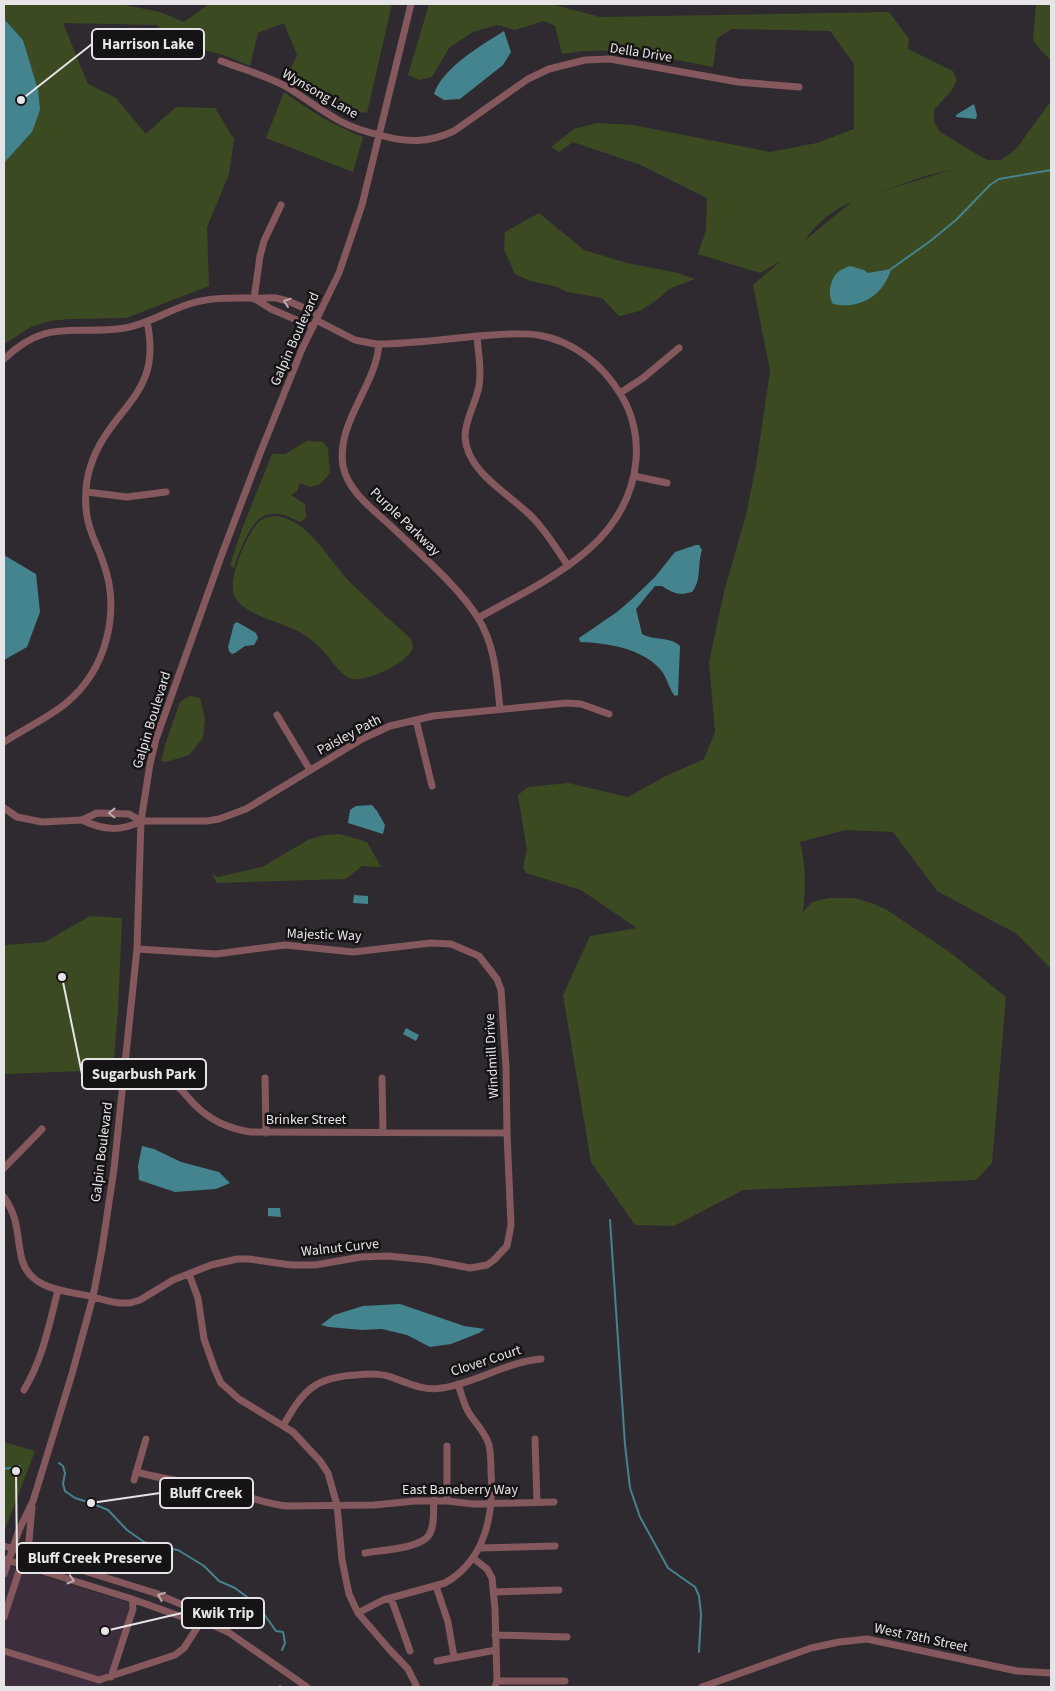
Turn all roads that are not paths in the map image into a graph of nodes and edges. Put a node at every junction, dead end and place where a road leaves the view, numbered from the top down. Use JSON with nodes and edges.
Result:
{"nodes":[{"id":1,"x":411,"y":4,"type":"edge"},
{"id":2,"x":221,"y":61,"type":"dead end"},
{"id":3,"x":799,"y":87,"type":"dead end"},
{"id":4,"x":380,"y":135,"type":"junction"},
{"id":5,"x":281,"y":205,"type":"dead end"},
{"id":6,"x":254,"y":298,"type":"junction"},
{"id":7,"x":316,"y":321,"type":"junction"},
{"id":8,"x":147,"y":322,"type":"junction"},
{"id":9,"x":477,"y":336,"type":"junction"},
{"id":10,"x":379,"y":344,"type":"junction"},
{"id":11,"x":679,"y":348,"type":"dead end"},
{"id":12,"x":4,"y":359,"type":"edge"},
{"id":13,"x":620,"y":393,"type":"junction"},
{"id":14,"x":634,"y":476,"type":"junction"},
{"id":15,"x":667,"y":483,"type":"dead end"},
{"id":16,"x":87,"y":492,"type":"junction"},
{"id":17,"x":166,"y":492,"type":"dead end"},
{"id":18,"x":568,"y":566,"type":"junction"},
{"id":19,"x":478,"y":618,"type":"junction"},
{"id":20,"x":500,"y":709,"type":"junction"},
{"id":21,"x":609,"y":714,"type":"dead end"},
{"id":22,"x":276,"y":715,"type":"dead end"},
{"id":23,"x":416,"y":720,"type":"junction"},
{"id":24,"x":4,"y":742,"type":"edge"},
{"id":25,"x":310,"y":770,"type":"junction"},
{"id":26,"x":432,"y":786,"type":"dead end"},
{"id":27,"x":4,"y":808,"type":"edge"},
{"id":28,"x":82,"y":820,"type":"junction"},
{"id":29,"x":141,"y":821,"type":"junction"},
{"id":30,"x":137,"y":949,"type":"junction"},
{"id":31,"x":497,"y":979,"type":"joint"},
{"id":32,"x":125,"y":1069,"type":"junction"},
{"id":33,"x":265,"y":1078,"type":"dead end"},
{"id":34,"x":382,"y":1078,"type":"dead end"},
{"id":35,"x":42,"y":1129,"type":"dead end"},
{"id":36,"x":266,"y":1132,"type":"junction"},
{"id":37,"x":382,"y":1132,"type":"junction"},
{"id":38,"x":507,"y":1133,"type":"junction"},
{"id":39,"x":4,"y":1168,"type":"edge"},
{"id":40,"x":4,"y":1197,"type":"edge"},
{"id":41,"x":189,"y":1274,"type":"junction"},
{"id":42,"x":58,"y":1290,"type":"junction"},
{"id":43,"x":93,"y":1297,"type":"junction"},
{"id":44,"x":541,"y":1360,"type":"dead end"},
{"id":45,"x":458,"y":1384,"type":"junction"},
{"id":46,"x":24,"y":1390,"type":"dead end"},
{"id":47,"x":283,"y":1426,"type":"junction"},
{"id":48,"x":146,"y":1439,"type":"dead end"},
{"id":49,"x":535,"y":1439,"type":"dead end"},
{"id":50,"x":447,"y":1446,"type":"dead end"},
{"id":51,"x":136,"y":1472,"type":"junction"},
{"id":52,"x":134,"y":1480,"type":"dead end"},
{"id":53,"x":434,"y":1500,"type":"junction"},
{"id":54,"x":33,"y":1501,"type":"junction"},
{"id":55,"x":448,"y":1501,"type":"junction"},
{"id":56,"x":537,"y":1502,"type":"junction"},
{"id":57,"x":554,"y":1502,"type":"dead end"},
{"id":58,"x":492,"y":1504,"type":"junction"},
{"id":59,"x":337,"y":1505,"type":"junction"},
{"id":60,"x":4,"y":1546,"type":"edge"},
{"id":61,"x":555,"y":1546,"type":"dead end"},
{"id":62,"x":479,"y":1548,"type":"junction"},
{"id":63,"x":12,"y":1549,"type":"junction"},
{"id":64,"x":25,"y":1553,"type":"junction"},
{"id":65,"x":365,"y":1553,"type":"dead end"},
{"id":66,"x":473,"y":1558,"type":"junction"},
{"id":67,"x":6,"y":1560,"type":"edge"},
{"id":68,"x":21,"y":1565,"type":"junction"},
{"id":69,"x":4,"y":1574,"type":"edge"},
{"id":70,"x":436,"y":1586,"type":"junction"},
{"id":71,"x":559,"y":1590,"type":"dead end"},
{"id":72,"x":494,"y":1592,"type":"junction"},
{"id":73,"x":391,"y":1598,"type":"junction"},
{"id":74,"x":132,"y":1599,"type":"junction"},
{"id":75,"x":358,"y":1614,"type":"junction"},
{"id":76,"x":4,"y":1617,"type":"edge"},
{"id":77,"x":202,"y":1620,"type":"junction"},
{"id":78,"x":496,"y":1634,"type":"junction"},
{"id":79,"x":567,"y":1637,"type":"dead end"},
{"id":80,"x":496,"y":1650,"type":"junction"},
{"id":81,"x":4,"y":1651,"type":"edge"},
{"id":82,"x":410,"y":1651,"type":"dead end"},
{"id":83,"x":454,"y":1657,"type":"junction"},
{"id":84,"x":437,"y":1660,"type":"dead end"},
{"id":85,"x":1051,"y":1673,"type":"edge"},
{"id":86,"x":111,"y":1677,"type":"junction"},
{"id":87,"x":566,"y":1681,"type":"dead end"},
{"id":88,"x":496,"y":1684,"type":"edge"},
{"id":89,"x":307,"y":1687,"type":"edge"},
{"id":90,"x":417,"y":1687,"type":"edge"},
{"id":91,"x":702,"y":1687,"type":"edge"}],
"edges":[{"from":1,"to":4,"type":"street","name":"Galpin Boulevard"},
{"from":2,"to":4,"type":"street","name":"Wynsong Lane"},
{"from":3,"to":4,"type":"street","name":"Della Drive"},
{"from":4,"to":7,"type":"street","name":"Galpin Boulevard"},
{"from":5,"to":6,"type":"street"},
{"from":6,"to":7,"type":"street"},
{"from":7,"to":6,"type":"street","one_way":true},
{"from":6,"to":8,"type":"street"},
{"from":7,"to":10,"type":"street"},
{"from":7,"to":29,"type":"street","name":"Galpin Boulevard"},
{"from":8,"to":12,"type":"street"},
{"from":8,"to":16,"type":"street"},
{"from":9,"to":10,"type":"street"},
{"from":9,"to":13,"type":"street"},
{"from":9,"to":18,"type":"street"},
{"from":10,"to":19,"type":"street","name":"Purple Parkway"},
{"from":11,"to":13,"type":"street"},
{"from":13,"to":14,"type":"street"},
{"from":14,"to":15,"type":"street"},
{"from":14,"to":18,"type":"street"},
{"from":16,"to":17,"type":"street"},
{"from":16,"to":24,"type":"street"},
{"from":18,"to":19,"type":"street"},
{"from":19,"to":20,"type":"street","name":"Purple Parkway"},
{"from":20,"to":21,"type":"street","name":"Paisley Path"},
{"from":20,"to":23,"type":"street","name":"Paisley Path"},
{"from":22,"to":25,"type":"street"},
{"from":23,"to":25,"type":"street","name":"Paisley Path"},
{"from":23,"to":26,"type":"street"},
{"from":25,"to":29,"type":"street","name":"Paisley Path"},
{"from":27,"to":28,"type":"street"},
{"from":28,"to":29,"type":"street"},
{"from":29,"to":28,"type":"street","one_way":true},
{"from":29,"to":30,"type":"street","name":"Galpin Boulevard"},
{"from":30,"to":31,"type":"street","name":"Majestic Way"},
{"from":30,"to":32,"type":"street","name":"Galpin Boulevard"},
{"from":31,"to":38,"type":"street","name":"Windmill Drive"},
{"from":32,"to":36,"type":"street","name":"Brinker Street"},
{"from":32,"to":43,"type":"street","name":"Galpin Boulevard"},
{"from":33,"to":36,"type":"street"},
{"from":34,"to":37,"type":"street"},
{"from":35,"to":39,"type":"street"},
{"from":36,"to":37,"type":"street","name":"Brinker Street"},
{"from":37,"to":38,"type":"street","name":"Brinker Street"},
{"from":38,"to":41,"type":"street","name":"Walnut Curve"},
{"from":40,"to":42,"type":"street","name":"Walnut Curve"},
{"from":41,"to":43,"type":"street","name":"Walnut Curve"},
{"from":41,"to":47,"type":"street"},
{"from":42,"to":43,"type":"street","name":"Walnut Curve"},
{"from":42,"to":46,"type":"street"},
{"from":43,"to":54,"type":"street","name":"Galpin Boulevard"},
{"from":44,"to":45,"type":"street","name":"Clover Court"},
{"from":45,"to":47,"type":"street","name":"Clover Court"},
{"from":45,"to":58,"type":"street"},
{"from":47,"to":59,"type":"street"},
{"from":48,"to":51,"type":"street"},
{"from":49,"to":56,"type":"street"},
{"from":50,"to":55,"type":"street"},
{"from":51,"to":52,"type":"street"},
{"from":51,"to":59,"type":"street","name":"East Baneberry Way"},
{"from":53,"to":55,"type":"street","name":"East Baneberry Way"},
{"from":53,"to":59,"type":"street","name":"East Baneberry Way"},
{"from":53,"to":65,"type":"street"},
{"from":54,"to":63,"type":"street","name":"Galpin Boulevard"},
{"from":54,"to":64,"type":"street","name":"Galpin Boulevard"},
{"from":55,"to":58,"type":"street","name":"East Baneberry Way"},
{"from":56,"to":57,"type":"street","name":"East Baneberry Way"},
{"from":56,"to":58,"type":"street","name":"East Baneberry Way"},
{"from":58,"to":62,"type":"street"},
{"from":59,"to":75,"type":"street"},
{"from":60,"to":63,"type":"street"},
{"from":61,"to":62,"type":"street"},
{"from":62,"to":66,"type":"street"},
{"from":63,"to":64,"type":"street"},
{"from":63,"to":67,"type":"street","name":"Galpin Boulevard"},
{"from":64,"to":68,"type":"street","name":"Galpin Boulevard"},
{"from":77,"to":64,"type":"street","one_way":true},
{"from":66,"to":70,"type":"street"},
{"from":66,"to":72,"type":"street"},
{"from":67,"to":68,"type":"street"},
{"from":67,"to":69,"type":"street","name":"Galpin Boulevard"},
{"from":68,"to":74,"type":"street","one_way":true},
{"from":68,"to":76,"type":"street","name":"Galpin Boulevard"},
{"from":70,"to":73,"type":"street"},
{"from":70,"to":83,"type":"street"},
{"from":71,"to":72,"type":"street"},
{"from":72,"to":78,"type":"street"},
{"from":73,"to":75,"type":"street"},
{"from":73,"to":82,"type":"street"},
{"from":74,"to":77,"type":"street"},
{"from":74,"to":86,"type":"street"},
{"from":75,"to":90,"type":"street"},
{"from":77,"to":86,"type":"street"},
{"from":77,"to":89,"type":"street"},
{"from":78,"to":79,"type":"street"},
{"from":78,"to":80,"type":"street"},
{"from":80,"to":83,"type":"street"},
{"from":80,"to":88,"type":"street"},
{"from":81,"to":86,"type":"street"},
{"from":83,"to":84,"type":"street"},
{"from":85,"to":91,"type":"street","name":"West 78th Street"},
{"from":87,"to":88,"type":"street"}]}
